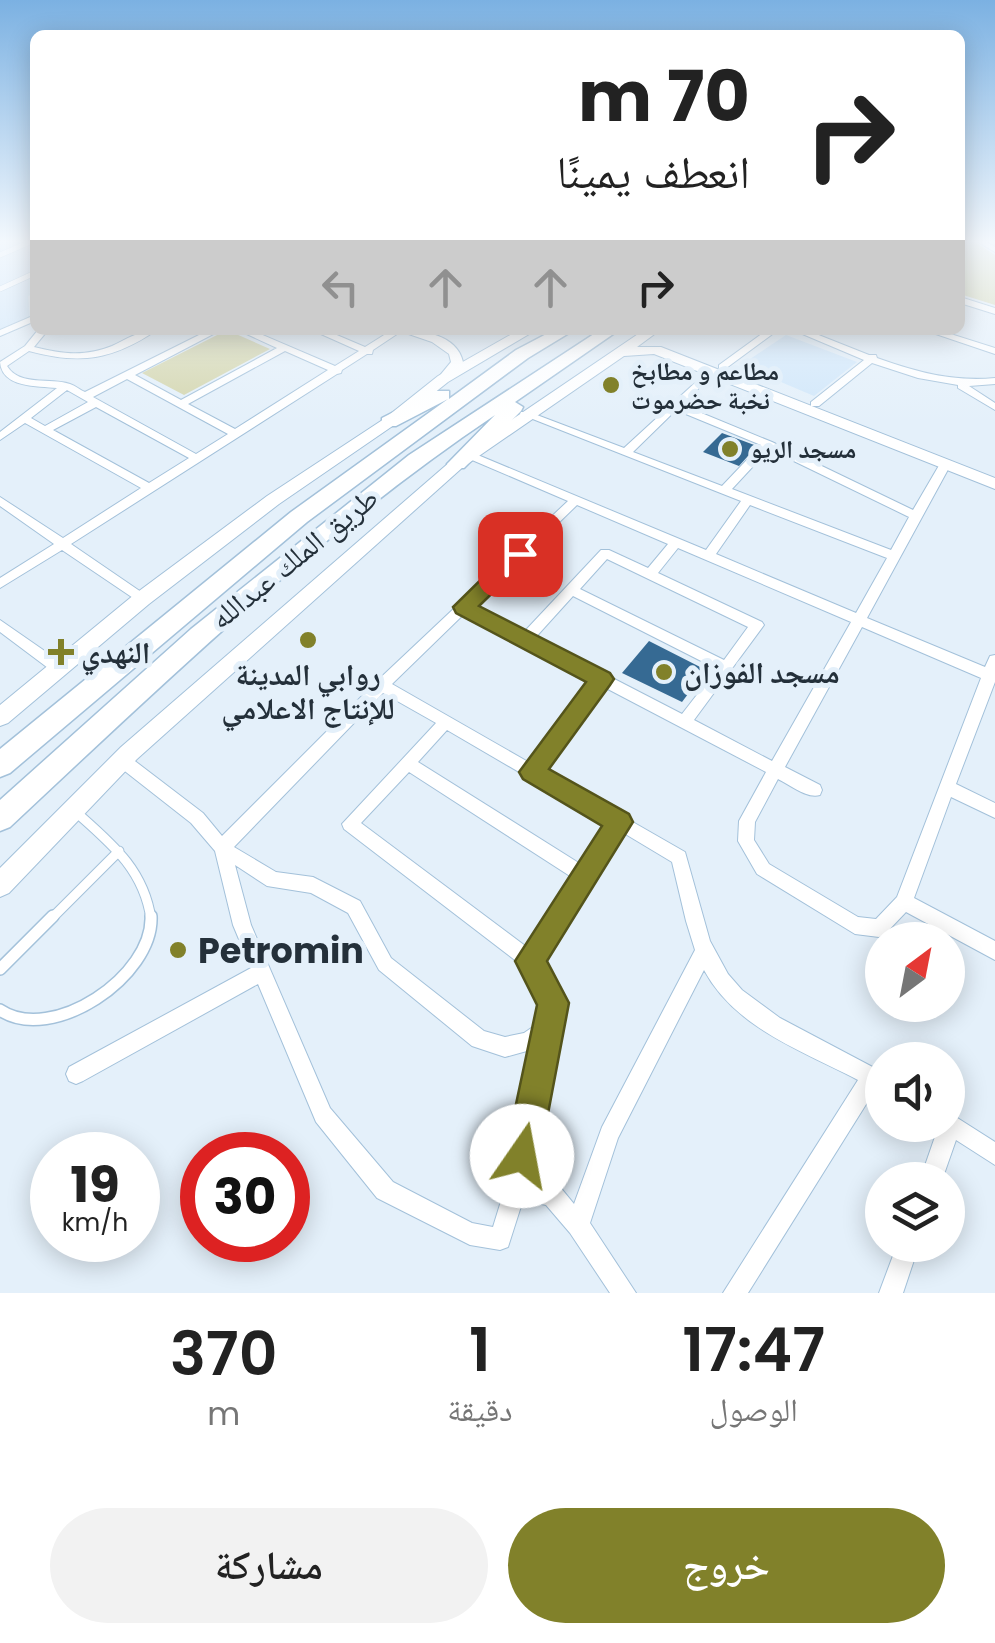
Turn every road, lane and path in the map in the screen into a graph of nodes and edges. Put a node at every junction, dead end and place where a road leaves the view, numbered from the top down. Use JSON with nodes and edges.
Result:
{"nodes":[{"id":1,"x":967,"y":302,"type":"edge"},
{"id":2,"x":995,"y":311,"type":"edge"},
{"id":3,"x":30,"y":320,"type":"edge"},
{"id":4,"x":0,"y":333,"type":"edge"},
{"id":5,"x":38,"y":335,"type":"edge"},
{"id":6,"x":140,"y":335,"type":"edge"},
{"id":7,"x":206,"y":335,"type":"edge"},
{"id":8,"x":255,"y":335,"type":"edge"},
{"id":9,"x":329,"y":335,"type":"edge"},
{"id":10,"x":393,"y":335,"type":"edge"},
{"id":11,"x":420,"y":335,"type":"edge"},
{"id":12,"x":520,"y":335,"type":"edge"},
{"id":13,"x":557,"y":335,"type":"edge"},
{"id":14,"x":603,"y":335,"type":"edge"},
{"id":15,"x":645,"y":335,"type":"edge"},
{"id":16,"x":664,"y":335,"type":"edge"},
{"id":17,"x":766,"y":335,"type":"edge"},
{"id":18,"x":812,"y":335,"type":"edge"},
{"id":19,"x":945,"y":335,"type":"edge"},
{"id":20,"x":28,"y":348,"type":"junction"},
{"id":21,"x":284,"y":348,"type":"junction"},
{"id":22,"x":669,"y":351,"type":"junction"},
{"id":23,"x":995,"y":351,"type":"edge"},
{"id":24,"x":369,"y":352,"type":"junction"},
{"id":25,"x":522,"y":354,"type":"junction"},
{"id":26,"x":873,"y":357,"type":"junction"},
{"id":27,"x":610,"y":358,"type":"junction"},
{"id":28,"x":554,"y":366,"type":"junction"},
{"id":29,"x":716,"y":370,"type":"junction"},
{"id":30,"x":338,"y":371,"type":"junction"},
{"id":31,"x":127,"y":376,"type":"junction"},
{"id":32,"x":444,"y":379,"type":"junction"},
{"id":33,"x":995,"y":382,"type":"edge"},
{"id":34,"x":960,"y":384,"type":"junction"},
{"id":35,"x":66,"y":386,"type":"junction"},
{"id":36,"x":90,"y":400,"type":"junction"},
{"id":37,"x":180,"y":404,"type":"junction"},
{"id":38,"x":815,"y":404,"type":"junction"},
{"id":39,"x":676,"y":406,"type":"junction"},
{"id":40,"x":995,"y":407,"type":"edge"},
{"id":41,"x":526,"y":414,"type":"junction"},
{"id":42,"x":25,"y":418,"type":"junction"},
{"id":43,"x":389,"y":422,"type":"junction"},
{"id":44,"x":45,"y":430,"type":"junction"},
{"id":45,"x":237,"y":434,"type":"junction"},
{"id":46,"x":0,"y":438,"type":"edge"},
{"id":47,"x":768,"y":444,"type":"junction"},
{"id":48,"x":626,"y":452,"type":"junction"},
{"id":49,"x":198,"y":459,"type":"junction"},
{"id":50,"x":463,"y":459,"type":"junction"},
{"id":51,"x":945,"y":464,"type":"junction"},
{"id":52,"x":995,"y":473,"type":"edge"},
{"id":53,"x":995,"y":484,"type":"edge"},
{"id":54,"x":151,"y":488,"type":"junction"},
{"id":55,"x":725,"y":490,"type":"junction"},
{"id":56,"x":576,"y":500,"type":"junction"},
{"id":57,"x":748,"y":500,"type":"junction"},
{"id":58,"x":0,"y":501,"type":"edge"},
{"id":59,"x":916,"y":516,"type":"junction"},
{"id":60,"x":676,"y":543,"type":"junction"},
{"id":61,"x":62,"y":544,"type":"junction"},
{"id":62,"x":708,"y":556,"type":"junction"},
{"id":63,"x":894,"y":556,"type":"junction"},
{"id":64,"x":650,"y":574,"type":"junction"},
{"id":65,"x":0,"y":584,"type":"edge"},
{"id":66,"x":571,"y":590,"type":"junction"},
{"id":67,"x":142,"y":599,"type":"junction"},
{"id":68,"x":464,"y":607,"type":"junction"},
{"id":69,"x":858,"y":620,"type":"junction"},
{"id":70,"x":0,"y":625,"type":"edge"},
{"id":71,"x":526,"y":639,"type":"junction"},
{"id":72,"x":57,"y":667,"type":"junction"},
{"id":73,"x":726,"y":668,"type":"junction"},
{"id":74,"x":993,"y":671,"type":"edge"},
{"id":75,"x":602,"y":679,"type":"junction"},
{"id":76,"x":382,"y":685,"type":"junction"},
{"id":77,"x":0,"y":717,"type":"edge"},
{"id":78,"x":446,"y":722,"type":"junction"},
{"id":79,"x":685,"y":722,"type":"junction"},
{"id":80,"x":122,"y":760,"type":"junction"},
{"id":81,"x":407,"y":762,"type":"junction"},
{"id":82,"x":0,"y":765,"type":"edge"},
{"id":83,"x":775,"y":769,"type":"junction"},
{"id":84,"x":532,"y":772,"type":"junction"},
{"id":85,"x":947,"y":787,"type":"junction"},
{"id":86,"x":814,"y":790,"type":"dead end"},
{"id":87,"x":74,"y":810,"type":"junction"},
{"id":88,"x":995,"y":811,"type":"edge"},
{"id":89,"x":0,"y":818,"type":"edge"},
{"id":90,"x":619,"y":822,"type":"junction"},
{"id":91,"x":222,"y":848,"type":"junction"},
{"id":92,"x":119,"y":850,"type":"junction"},
{"id":93,"x":584,"y":876,"type":"junction"},
{"id":94,"x":0,"y":885,"type":"edge"},
{"id":95,"x":904,"y":902,"type":"junction"},
{"id":96,"x":706,"y":948,"type":"junction"},
{"id":97,"x":995,"y":951,"type":"edge"},
{"id":98,"x":530,"y":961,"type":"junction"},
{"id":99,"x":0,"y":969,"type":"edge"},
{"id":100,"x":262,"y":972,"type":"junction"},
{"id":101,"x":0,"y":1010,"type":"edge"},
{"id":102,"x":548,"y":1028,"type":"junction"},
{"id":103,"x":865,"y":1073,"type":"edge"},
{"id":104,"x":76,"y":1074,"type":"dead end"},
{"id":105,"x":865,"y":1097,"type":"edge"},
{"id":106,"x":965,"y":1134,"type":"edge"},
{"id":107,"x":995,"y":1154,"type":"edge"},
{"id":108,"x":516,"y":1188,"type":"junction"},
{"id":109,"x":578,"y":1225,"type":"junction"},
{"id":110,"x":902,"y":1262,"type":"edge"},
{"id":111,"x":624,"y":1293,"type":"edge"},
{"id":112,"x":735,"y":1293,"type":"edge"},
{"id":113,"x":891,"y":1293,"type":"edge"}],
"edges":[{"from":1,"to":2,"type":"street"},
{"from":3,"to":4,"type":"street"},
{"from":5,"to":20,"type":"street"},
{"from":6,"to":20,"type":"street"},
{"from":7,"to":31,"type":"street"},
{"from":8,"to":21,"type":"street"},
{"from":9,"to":24,"type":"street"},
{"from":10,"to":24,"type":"street"},
{"from":11,"to":32,"type":"street"},
{"from":12,"to":32,"type":"main road"},
{"from":13,"to":25,"type":"highway","name":"طريق الملك عبدالله"},
{"from":14,"to":28,"type":"highway","name":"طريق الملك عبدالله"},
{"from":15,"to":27,"type":"main road"},
{"from":16,"to":22,"type":"main road"},
{"from":17,"to":29,"type":"street"},
{"from":18,"to":26,"type":"street"},
{"from":19,"to":23,"type":"street"},
{"from":20,"to":35,"type":"street"},
{"from":21,"to":30,"type":"street"},
{"from":21,"to":37,"type":"street"},
{"from":22,"to":27,"type":"main road"},
{"from":22,"to":29,"type":"main road"},
{"from":24,"to":30,"type":"street"},
{"from":25,"to":43,"type":"highway"},
{"from":25,"to":82,"type":"highway","name":"طريق الملك عبدالله"},
{"from":26,"to":34,"type":"street"},
{"from":26,"to":38,"type":"street"},
{"from":27,"to":41,"type":"main road"},
{"from":28,"to":50,"type":"highway"},
{"from":28,"to":89,"type":"highway","name":"طريق الملك عبدالله"},
{"from":29,"to":38,"type":"main road"},
{"from":29,"to":39,"type":"street"},
{"from":29,"to":51,"type":"main road"},
{"from":30,"to":45,"type":"street"},
{"from":31,"to":36,"type":"street"},
{"from":31,"to":37,"type":"street"},
{"from":32,"to":43,"type":"main road"},
{"from":33,"to":34,"type":"street"},
{"from":34,"to":40,"type":"street"},
{"from":35,"to":36,"type":"street"},
{"from":35,"to":42,"type":"street"},
{"from":36,"to":44,"type":"street"},
{"from":36,"to":49,"type":"street"},
{"from":37,"to":45,"type":"street"},
{"from":38,"to":52,"type":"main road"},
{"from":39,"to":47,"type":"street"},
{"from":39,"to":48,"type":"street"},
{"from":41,"to":48,"type":"street"},
{"from":41,"to":50,"type":"main road"},
{"from":42,"to":44,"type":"street"},
{"from":42,"to":46,"type":"street"},
{"from":43,"to":67,"type":"main road"},
{"from":44,"to":54,"type":"street"},
{"from":45,"to":49,"type":"street"},
{"from":47,"to":55,"type":"street"},
{"from":47,"to":59,"type":"street"},
{"from":48,"to":55,"type":"street"},
{"from":49,"to":54,"type":"street"},
{"from":50,"to":56,"type":"street"},
{"from":50,"to":80,"type":"main road"},
{"from":51,"to":53,"type":"main road"},
{"from":51,"to":59,"type":"street"},
{"from":54,"to":61,"type":"street"},
{"from":55,"to":57,"type":"street"},
{"from":56,"to":60,"type":"street"},
{"from":56,"to":68,"type":"street"},
{"from":57,"to":62,"type":"street"},
{"from":57,"to":63,"type":"street"},
{"from":58,"to":61,"type":"street"},
{"from":59,"to":63,"type":"street"},
{"from":60,"to":62,"type":"street"},
{"from":60,"to":64,"type":"street"},
{"from":61,"to":65,"type":"street"},
{"from":61,"to":67,"type":"street"},
{"from":62,"to":69,"type":"street"},
{"from":63,"to":69,"type":"street"},
{"from":64,"to":66,"type":"street"},
{"from":64,"to":73,"type":"street"},
{"from":66,"to":71,"type":"street"},
{"from":66,"to":73,"type":"street"},
{"from":67,"to":72,"type":"main road"},
{"from":68,"to":71,"type":"street"},
{"from":68,"to":76,"type":"street"},
{"from":69,"to":74,"type":"street"},
{"from":69,"to":83,"type":"street"},
{"from":70,"to":72,"type":"street"},
{"from":71,"to":75,"type":"street"},
{"from":72,"to":77,"type":"main road"},
{"from":73,"to":79,"type":"street"},
{"from":74,"to":85,"type":"street"},
{"from":75,"to":79,"type":"street"},
{"from":75,"to":84,"type":"street"},
{"from":76,"to":78,"type":"street"},
{"from":76,"to":91,"type":"street"},
{"from":78,"to":81,"type":"street"},
{"from":78,"to":84,"type":"street"},
{"from":79,"to":83,"type":"street"},
{"from":80,"to":87,"type":"main road"},
{"from":80,"to":91,"type":"street"},
{"from":81,"to":93,"type":"street"},
{"from":81,"to":98,"type":"street"},
{"from":83,"to":86,"type":"street"},
{"from":83,"to":95,"type":"street"},
{"from":84,"to":90,"type":"street"},
{"from":85,"to":88,"type":"street"},
{"from":85,"to":95,"type":"street"},
{"from":87,"to":92,"type":"lane"},
{"from":87,"to":94,"type":"main road"},
{"from":90,"to":93,"type":"street"},
{"from":90,"to":96,"type":"street"},
{"from":91,"to":100,"type":"street"},
{"from":91,"to":102,"type":"street"},
{"from":92,"to":99,"type":"lane"},
{"from":92,"to":101,"type":"lane"},
{"from":93,"to":98,"type":"street"},
{"from":95,"to":97,"type":"street"},
{"from":96,"to":103,"type":"street"},
{"from":96,"to":109,"type":"street"},
{"from":98,"to":102,"type":"street"},
{"from":100,"to":104,"type":"street"},
{"from":100,"to":108,"type":"street"},
{"from":102,"to":108,"type":"street"},
{"from":105,"to":112,"type":"street"},
{"from":106,"to":107,"type":"street"},
{"from":108,"to":109,"type":"street"},
{"from":109,"to":111,"type":"street"},
{"from":110,"to":113,"type":"street"}]}
